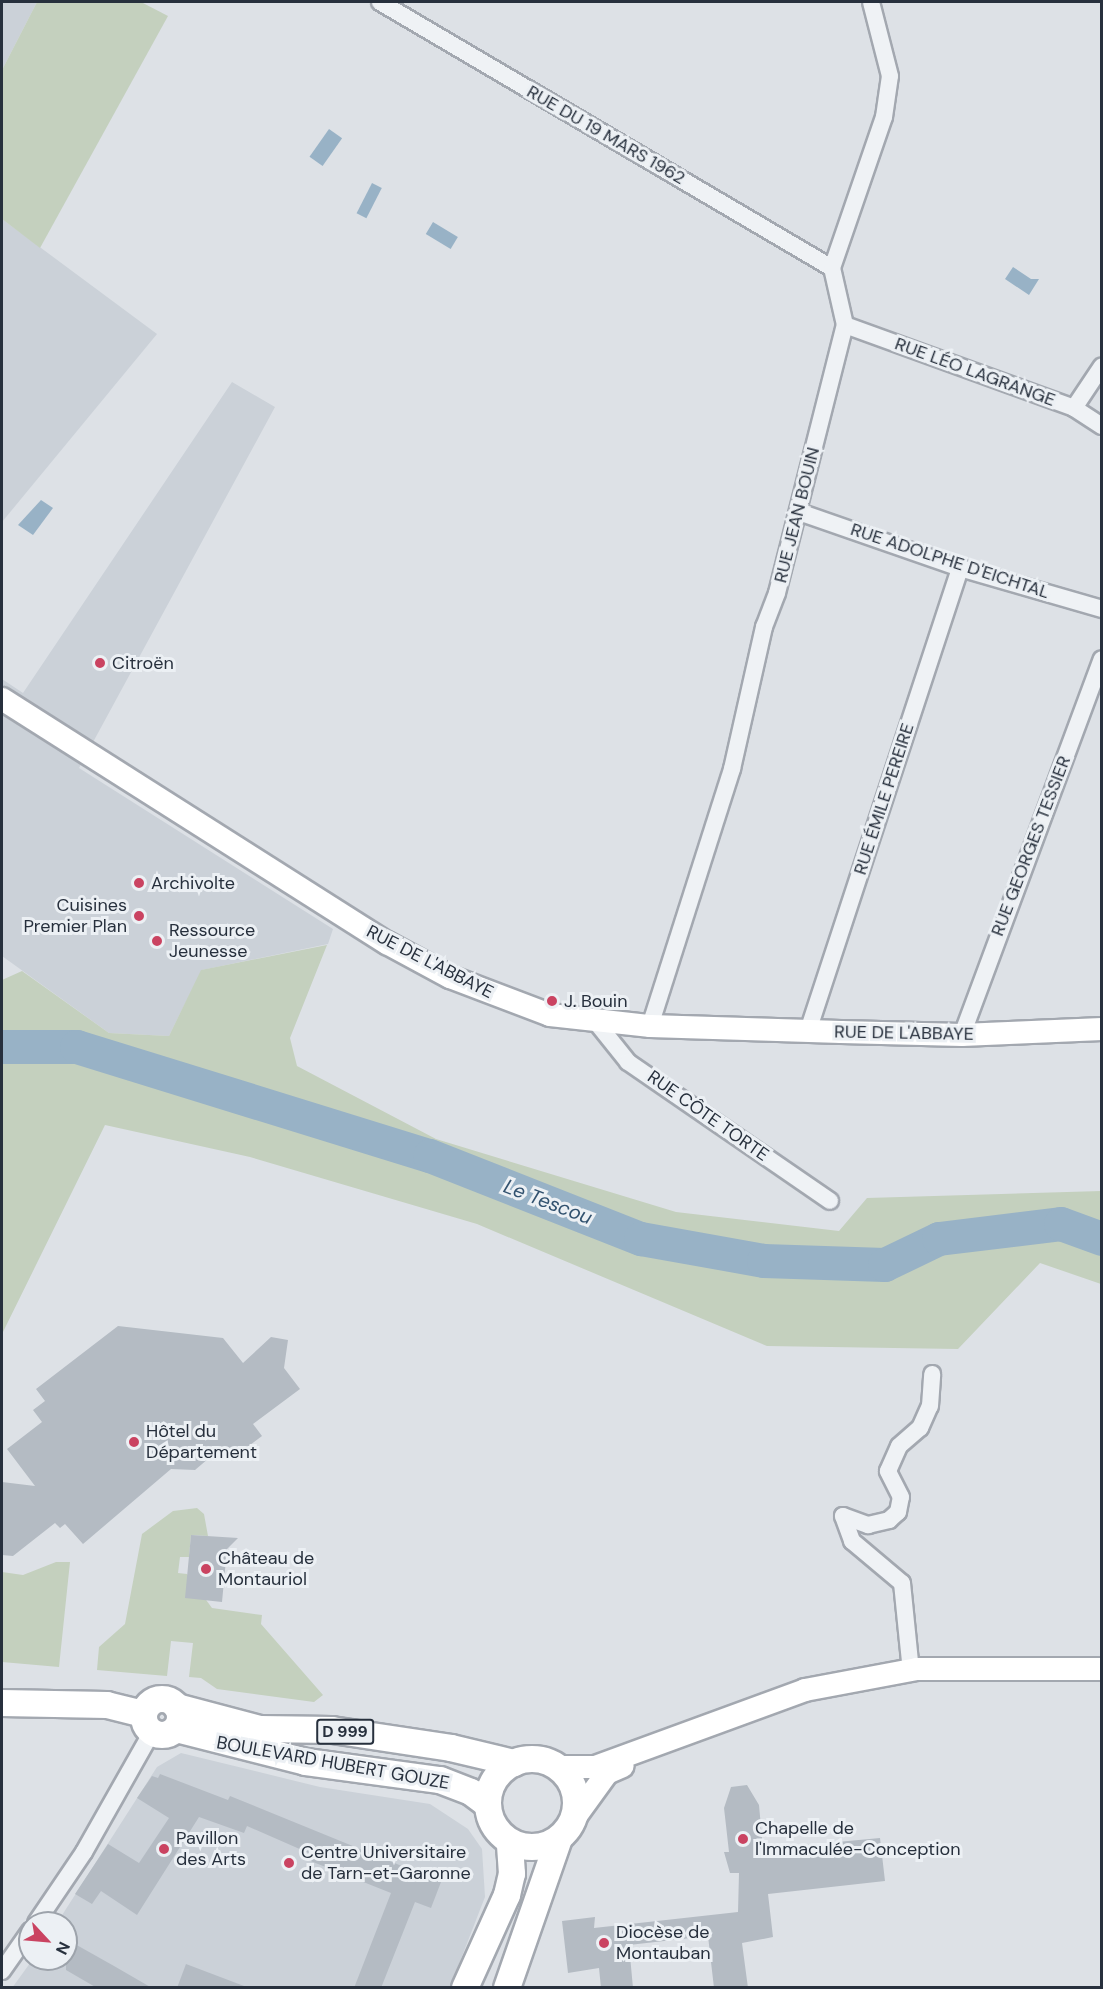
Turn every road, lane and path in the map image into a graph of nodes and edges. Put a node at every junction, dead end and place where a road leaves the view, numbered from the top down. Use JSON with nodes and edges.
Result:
{"nodes":[{"id":1,"x":380,"y":2,"type":"edge"},
{"id":2,"x":871,"y":2,"type":"edge"},
{"id":3,"x":832,"y":268,"type":"junction"},
{"id":4,"x":845,"y":325,"type":"junction"},
{"id":5,"x":1101,"y":366,"type":"edge"},
{"id":6,"x":1074,"y":408,"type":"junction"},
{"id":7,"x":1101,"y":426,"type":"edge"},
{"id":8,"x":799,"y":512,"type":"junction"},
{"id":9,"x":960,"y":568,"type":"junction"},
{"id":10,"x":1101,"y":609,"type":"edge"},
{"id":11,"x":1101,"y":659,"type":"edge"},
{"id":12,"x":2,"y":699,"type":"edge"},
{"id":13,"x":596,"y":1022,"type":"junction"},
{"id":14,"x":650,"y":1026,"type":"junction"},
{"id":15,"x":1101,"y":1029,"type":"edge"},
{"id":16,"x":808,"y":1031,"type":"junction"},
{"id":17,"x":962,"y":1035,"type":"junction"},
{"id":18,"x":830,"y":1201,"type":"dead end"},
{"id":19,"x":932,"y":1374,"type":"dead end"},
{"id":20,"x":1101,"y":1669,"type":"edge"},
{"id":21,"x":911,"y":1671,"type":"junction"},
{"id":22,"x":2,"y":1703,"type":"edge"},
{"id":23,"x":162,"y":1720,"type":"junction"},
{"id":24,"x":704,"y":1729,"type":"junction"},
{"id":25,"x":514,"y":1763,"type":"junction"},
{"id":26,"x":559,"y":1767,"type":"junction"},
{"id":27,"x":488,"y":1805,"type":"junction"},
{"id":28,"x":566,"y":1829,"type":"junction"},
{"id":29,"x":510,"y":1842,"type":"junction"},
{"id":30,"x":44,"y":1911,"type":"edge"},
{"id":31,"x":18,"y":1948,"type":"edge"},
{"id":32,"x":2,"y":1971,"type":"edge"},
{"id":33,"x":465,"y":1988,"type":"edge"},
{"id":34,"x":507,"y":1988,"type":"edge"}],
"edges":[{"from":1,"to":3,"type":"street","name":"RUE DU 19 MARS 1962"},
{"from":2,"to":3,"type":"street"},
{"from":3,"to":4,"type":"street","name":"RUE JEAN BOUIN"},
{"from":4,"to":6,"type":"street","name":"RUE LÉO LAGRANGE"},
{"from":4,"to":8,"type":"street","name":"RUE JEAN BOUIN"},
{"from":5,"to":6,"type":"street"},
{"from":6,"to":7,"type":"street","name":"RUE LÉO LAGRANGE"},
{"from":8,"to":9,"type":"street","name":"RUE ADOLPHE D'EICHTAL"},
{"from":8,"to":14,"type":"street","name":"RUE JEAN BOUIN"},
{"from":9,"to":10,"type":"street","name":"RUE ADOLPHE D'EICHTAL"},
{"from":9,"to":16,"type":"street","name":"RUE ÉMILE PEREIRE"},
{"from":11,"to":17,"type":"street","name":"RUE GEORGES TESSIER"},
{"from":12,"to":13,"type":"main road","name":"RUE DE L'ABBAYE"},
{"from":13,"to":14,"type":"main road","name":"RUE DE L'ABBAYE"},
{"from":13,"to":18,"type":"street","name":"RUE CÔTE TORTE"},
{"from":14,"to":16,"type":"main road","name":"RUE DE L'ABBAYE"},
{"from":15,"to":17,"type":"main road","name":"RUE DE L'ABBAYE"},
{"from":16,"to":17,"type":"main road","name":"RUE DE L'ABBAYE"},
{"from":19,"to":21,"type":"street"},
{"from":20,"to":21,"type":"main road"},
{"from":21,"to":24,"type":"main road"},
{"from":22,"to":23,"type":"main road","name":"BOULEVARD HUBERT GOUZE","number":"D 999"},
{"from":23,"to":25,"type":"main road","name":"BOULEVARD HUBERT GOUZE","number":"D 999"},
{"from":23,"to":27,"type":"main road","name":"BOULEVARD HUBERT GOUZE","number":"D 999"},
{"from":23,"to":30,"type":"street"},
{"from":24,"to":26,"type":"main road"},
{"from":24,"to":28,"type":"main road"},
{"from":25,"to":26,"type":"main road"},
{"from":25,"to":27,"type":"main road"},
{"from":26,"to":28,"type":"main road"},
{"from":27,"to":29,"type":"main road"},
{"from":28,"to":29,"type":"main road"},
{"from":28,"to":34,"type":"main road"},
{"from":29,"to":33,"type":"main road"},
{"from":31,"to":32,"type":"street"}]}
